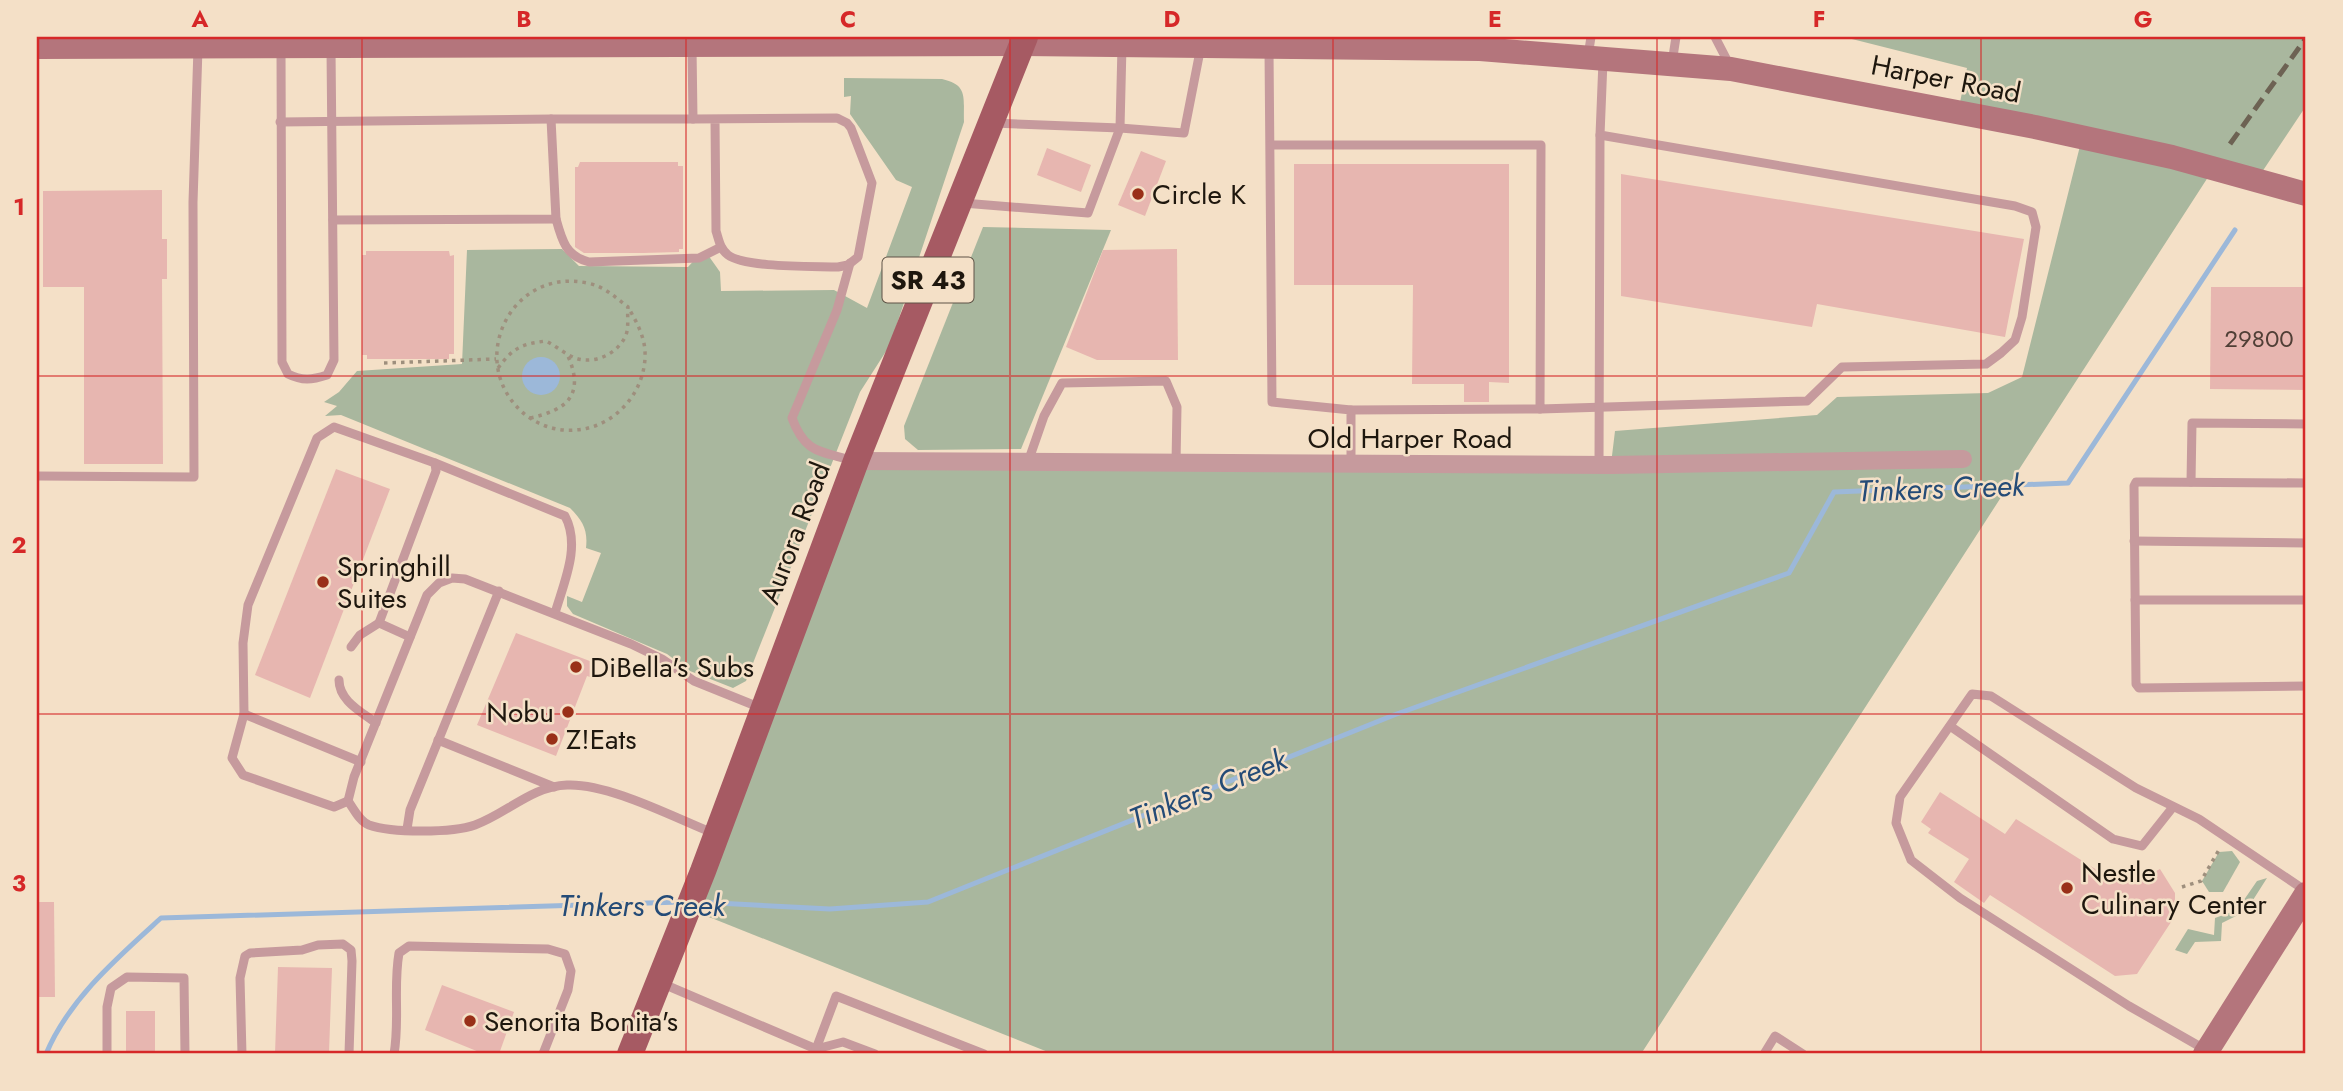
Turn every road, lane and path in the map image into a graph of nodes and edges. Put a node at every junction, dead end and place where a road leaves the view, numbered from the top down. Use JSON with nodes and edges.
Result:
{"nodes":[{"id":1,"x":1676,"y":37,"type":"edge"},
{"id":2,"x":1715,"y":37,"type":"edge"},
{"id":3,"x":1024,"y":40,"type":"edge"},
{"id":4,"x":244,"y":41,"type":"edge"},
{"id":5,"x":331,"y":41,"type":"edge"},
{"id":6,"x":596,"y":41,"type":"edge"},
{"id":7,"x":650,"y":41,"type":"edge"},
{"id":8,"x":741,"y":41,"type":"edge"},
{"id":9,"x":825,"y":41,"type":"edge"},
{"id":10,"x":1202,"y":41,"type":"edge"},
{"id":11,"x":692,"y":45,"type":"junction"},
{"id":12,"x":1122,"y":45,"type":"junction"},
{"id":13,"x":198,"y":46,"type":"junction"},
{"id":14,"x":281,"y":46,"type":"junction"},
{"id":15,"x":1269,"y":46,"type":"junction"},
{"id":16,"x":37,"y":47,"type":"edge"},
{"id":17,"x":1594,"y":51,"type":"edge"},
{"id":18,"x":1672,"y":63,"type":"junction"},
{"id":19,"x":1731,"y":69,"type":"junction"},
{"id":20,"x":551,"y":119,"type":"junction"},
{"id":21,"x":692,"y":119,"type":"junction"},
{"id":22,"x":715,"y":119,"type":"junction"},
{"id":23,"x":332,"y":120,"type":"junction"},
{"id":24,"x":280,"y":122,"type":"junction"},
{"id":25,"x":991,"y":122,"type":"junction"},
{"id":26,"x":1119,"y":128,"type":"junction"},
{"id":27,"x":1600,"y":135,"type":"junction"},
{"id":28,"x":1271,"y":145,"type":"junction"},
{"id":29,"x":2306,"y":194,"type":"edge"},
{"id":30,"x":959,"y":203,"type":"junction"},
{"id":31,"x":556,"y":219,"type":"junction"},
{"id":32,"x":333,"y":220,"type":"junction"},
{"id":33,"x":721,"y":247,"type":"junction"},
{"id":34,"x":850,"y":263,"type":"junction"},
{"id":35,"x":628,"y":307,"type":"junction"},
{"id":36,"x":568,"y":354,"type":"junction"},
{"id":37,"x":496,"y":359,"type":"junction"},
{"id":38,"x":384,"y":363,"type":"dead end"},
{"id":39,"x":498,"y":368,"type":"junction"},
{"id":40,"x":1600,"y":407,"type":"junction"},
{"id":41,"x":1540,"y":409,"type":"junction"},
{"id":42,"x":1351,"y":410,"type":"junction"},
{"id":43,"x":529,"y":418,"type":"junction"},
{"id":44,"x":2306,"y":424,"type":"edge"},
{"id":45,"x":1964,"y":459,"type":"dead end"},
{"id":46,"x":856,"y":461,"type":"junction"},
{"id":47,"x":1028,"y":462,"type":"junction"},
{"id":48,"x":435,"y":463,"type":"junction"},
{"id":49,"x":1176,"y":463,"type":"junction"},
{"id":50,"x":1351,"y":464,"type":"junction"},
{"id":51,"x":1599,"y":465,"type":"junction"},
{"id":52,"x":37,"y":476,"type":"edge"},
{"id":53,"x":2192,"y":482,"type":"junction"},
{"id":54,"x":2306,"y":483,"type":"edge"},
{"id":55,"x":2134,"y":541,"type":"junction"},
{"id":56,"x":2306,"y":543,"type":"edge"},
{"id":57,"x":499,"y":591,"type":"junction"},
{"id":58,"x":2135,"y":600,"type":"junction"},
{"id":59,"x":2306,"y":600,"type":"edge"},
{"id":60,"x":555,"y":613,"type":"junction"},
{"id":61,"x":379,"y":623,"type":"junction"},
{"id":62,"x":410,"y":637,"type":"junction"},
{"id":63,"x":351,"y":647,"type":"dead end"},
{"id":64,"x":339,"y":680,"type":"dead end"},
{"id":65,"x":2306,"y":686,"type":"edge"},
{"id":66,"x":762,"y":709,"type":"junction"},
{"id":67,"x":244,"y":714,"type":"junction"},
{"id":68,"x":376,"y":723,"type":"junction"},
{"id":69,"x":1950,"y":726,"type":"junction"},
{"id":70,"x":438,"y":740,"type":"junction"},
{"id":71,"x":361,"y":761,"type":"junction"},
{"id":72,"x":554,"y":787,"type":"junction"},
{"id":73,"x":348,"y":801,"type":"junction"},
{"id":74,"x":2173,"y":807,"type":"junction"},
{"id":75,"x":407,"y":829,"type":"junction"},
{"id":76,"x":715,"y":834,"type":"junction"},
{"id":77,"x":2306,"y":892,"type":"edge"},
{"id":78,"x":659,"y":982,"type":"junction"},
{"id":79,"x":816,"y":1049,"type":"junction"},
{"id":80,"x":2206,"y":1052,"type":"edge"},
{"id":81,"x":107,"y":1054,"type":"edge"},
{"id":82,"x":184,"y":1054,"type":"edge"},
{"id":83,"x":242,"y":1054,"type":"edge"},
{"id":84,"x":349,"y":1054,"type":"edge"},
{"id":85,"x":394,"y":1054,"type":"edge"},
{"id":86,"x":544,"y":1054,"type":"edge"},
{"id":87,"x":630,"y":1054,"type":"edge"},
{"id":88,"x":875,"y":1054,"type":"edge"},
{"id":89,"x":984,"y":1054,"type":"edge"},
{"id":90,"x":1763,"y":1054,"type":"edge"},
{"id":91,"x":1803,"y":1054,"type":"edge"}],
"edges":[{"from":1,"to":18,"type":"lane"},
{"from":2,"to":19,"type":"lane"},
{"from":3,"to":9,"type":"street","name":"Harper Road"},
{"from":3,"to":12,"type":"street","name":"Harper Road"},
{"from":3,"to":25,"type":"main road","name":"Aurora Road","number":"SR 43"},
{"from":4,"to":13,"type":"street","name":"Harper Road"},
{"from":4,"to":14,"type":"street","name":"Harper Road"},
{"from":5,"to":6,"type":"street","name":"Harper Road"},
{"from":5,"to":14,"type":"street","name":"Harper Road"},
{"from":5,"to":23,"type":"lane"},
{"from":6,"to":7,"type":"street","name":"Harper Road"},
{"from":7,"to":11,"type":"street","name":"Harper Road"},
{"from":8,"to":9,"type":"street","name":"Harper Road"},
{"from":8,"to":11,"type":"street","name":"Harper Road"},
{"from":10,"to":12,"type":"street","name":"Harper Road"},
{"from":10,"to":15,"type":"street","name":"Harper Road"},
{"from":10,"to":26,"type":"lane"},
{"from":11,"to":21,"type":"lane"},
{"from":12,"to":26,"type":"lane"},
{"from":13,"to":16,"type":"street","name":"Harper Road"},
{"from":13,"to":52,"type":"lane"},
{"from":14,"to":24,"type":"lane"},
{"from":15,"to":17,"type":"street","name":"Harper Road"},
{"from":15,"to":28,"type":"lane"},
{"from":17,"to":18,"type":"street","name":"Harper Road"},
{"from":17,"to":27,"type":"lane"},
{"from":18,"to":19,"type":"street","name":"Harper Road"},
{"from":19,"to":29,"type":"street","name":"Harper Road"},
{"from":20,"to":21,"type":"lane"},
{"from":20,"to":23,"type":"lane"},
{"from":20,"to":31,"type":"lane"},
{"from":21,"to":22,"type":"lane"},
{"from":22,"to":33,"type":"lane"},
{"from":22,"to":34,"type":"lane"},
{"from":23,"to":24,"type":"lane"},
{"from":23,"to":32,"type":"lane"},
{"from":24,"to":32,"type":"lane"},
{"from":25,"to":26,"type":"lane"},
{"from":25,"to":30,"type":"main road","name":"Aurora Road","number":"SR 43"},
{"from":26,"to":30,"type":"lane"},
{"from":27,"to":40,"type":"lane"},
{"from":27,"to":40,"type":"lane"},
{"from":28,"to":41,"type":"lane"},
{"from":28,"to":42,"type":"lane"},
{"from":30,"to":46,"type":"main road","name":"Aurora Road","number":"SR 43"},
{"from":31,"to":32,"type":"lane"},
{"from":31,"to":33,"type":"lane"},
{"from":33,"to":34,"type":"lane"},
{"from":34,"to":46,"type":"lane"},
{"from":35,"to":36,"type":"path"},
{"from":35,"to":37,"type":"path"},
{"from":35,"to":43,"type":"path"},
{"from":36,"to":39,"type":"path"},
{"from":36,"to":43,"type":"path"},
{"from":37,"to":38,"type":"path"},
{"from":37,"to":39,"type":"path"},
{"from":39,"to":43,"type":"path"},
{"from":40,"to":41,"type":"lane"},
{"from":40,"to":51,"type":"lane"},
{"from":41,"to":42,"type":"lane"},
{"from":42,"to":50,"type":"lane"},
{"from":44,"to":53,"type":"lane"},
{"from":45,"to":51,"type":"street","name":"Old Harper Road"},
{"from":46,"to":47,"type":"street","name":"Old Harper Road"},
{"from":46,"to":66,"type":"main road","name":"Aurora Road","number":"SR 43"},
{"from":47,"to":49,"type":"street","name":"Old Harper Road"},
{"from":47,"to":49,"type":"lane"},
{"from":48,"to":60,"type":"lane"},
{"from":48,"to":61,"type":"lane"},
{"from":48,"to":67,"type":"lane"},
{"from":49,"to":50,"type":"street","name":"Old Harper Road"},
{"from":50,"to":51,"type":"street","name":"Old Harper Road"},
{"from":53,"to":54,"type":"lane"},
{"from":53,"to":55,"type":"lane"},
{"from":55,"to":56,"type":"lane"},
{"from":55,"to":58,"type":"lane"},
{"from":57,"to":60,"type":"lane"},
{"from":57,"to":62,"type":"lane"},
{"from":57,"to":70,"type":"lane"},
{"from":58,"to":59,"type":"lane"},
{"from":58,"to":65,"type":"lane"},
{"from":60,"to":66,"type":"lane"},
{"from":61,"to":62,"type":"lane"},
{"from":61,"to":63,"type":"lane"},
{"from":62,"to":68,"type":"lane"},
{"from":64,"to":68,"type":"lane"},
{"from":66,"to":76,"type":"main road","name":"Aurora Road","number":"SR 43"},
{"from":67,"to":71,"type":"lane"},
{"from":67,"to":73,"type":"lane"},
{"from":68,"to":71,"type":"lane"},
{"from":69,"to":74,"type":"lane"},
{"from":69,"to":74,"type":"lane"},
{"from":69,"to":80,"type":"lane"},
{"from":70,"to":72,"type":"lane"},
{"from":70,"to":75,"type":"lane"},
{"from":71,"to":73,"type":"lane"},
{"from":72,"to":75,"type":"lane"},
{"from":72,"to":76,"type":"lane"},
{"from":73,"to":75,"type":"lane"},
{"from":74,"to":77,"type":"lane"},
{"from":76,"to":78,"type":"main road","name":"Aurora Road","number":"SR 43"},
{"from":77,"to":80,"type":"street"},
{"from":78,"to":79,"type":"lane"},
{"from":78,"to":87,"type":"main road","name":"Aurora Road","number":"SR 43"},
{"from":79,"to":88,"type":"lane"},
{"from":79,"to":89,"type":"lane"},
{"from":81,"to":82,"type":"lane"},
{"from":83,"to":84,"type":"lane"},
{"from":85,"to":86,"type":"lane"},
{"from":90,"to":91,"type":"lane"}]}
